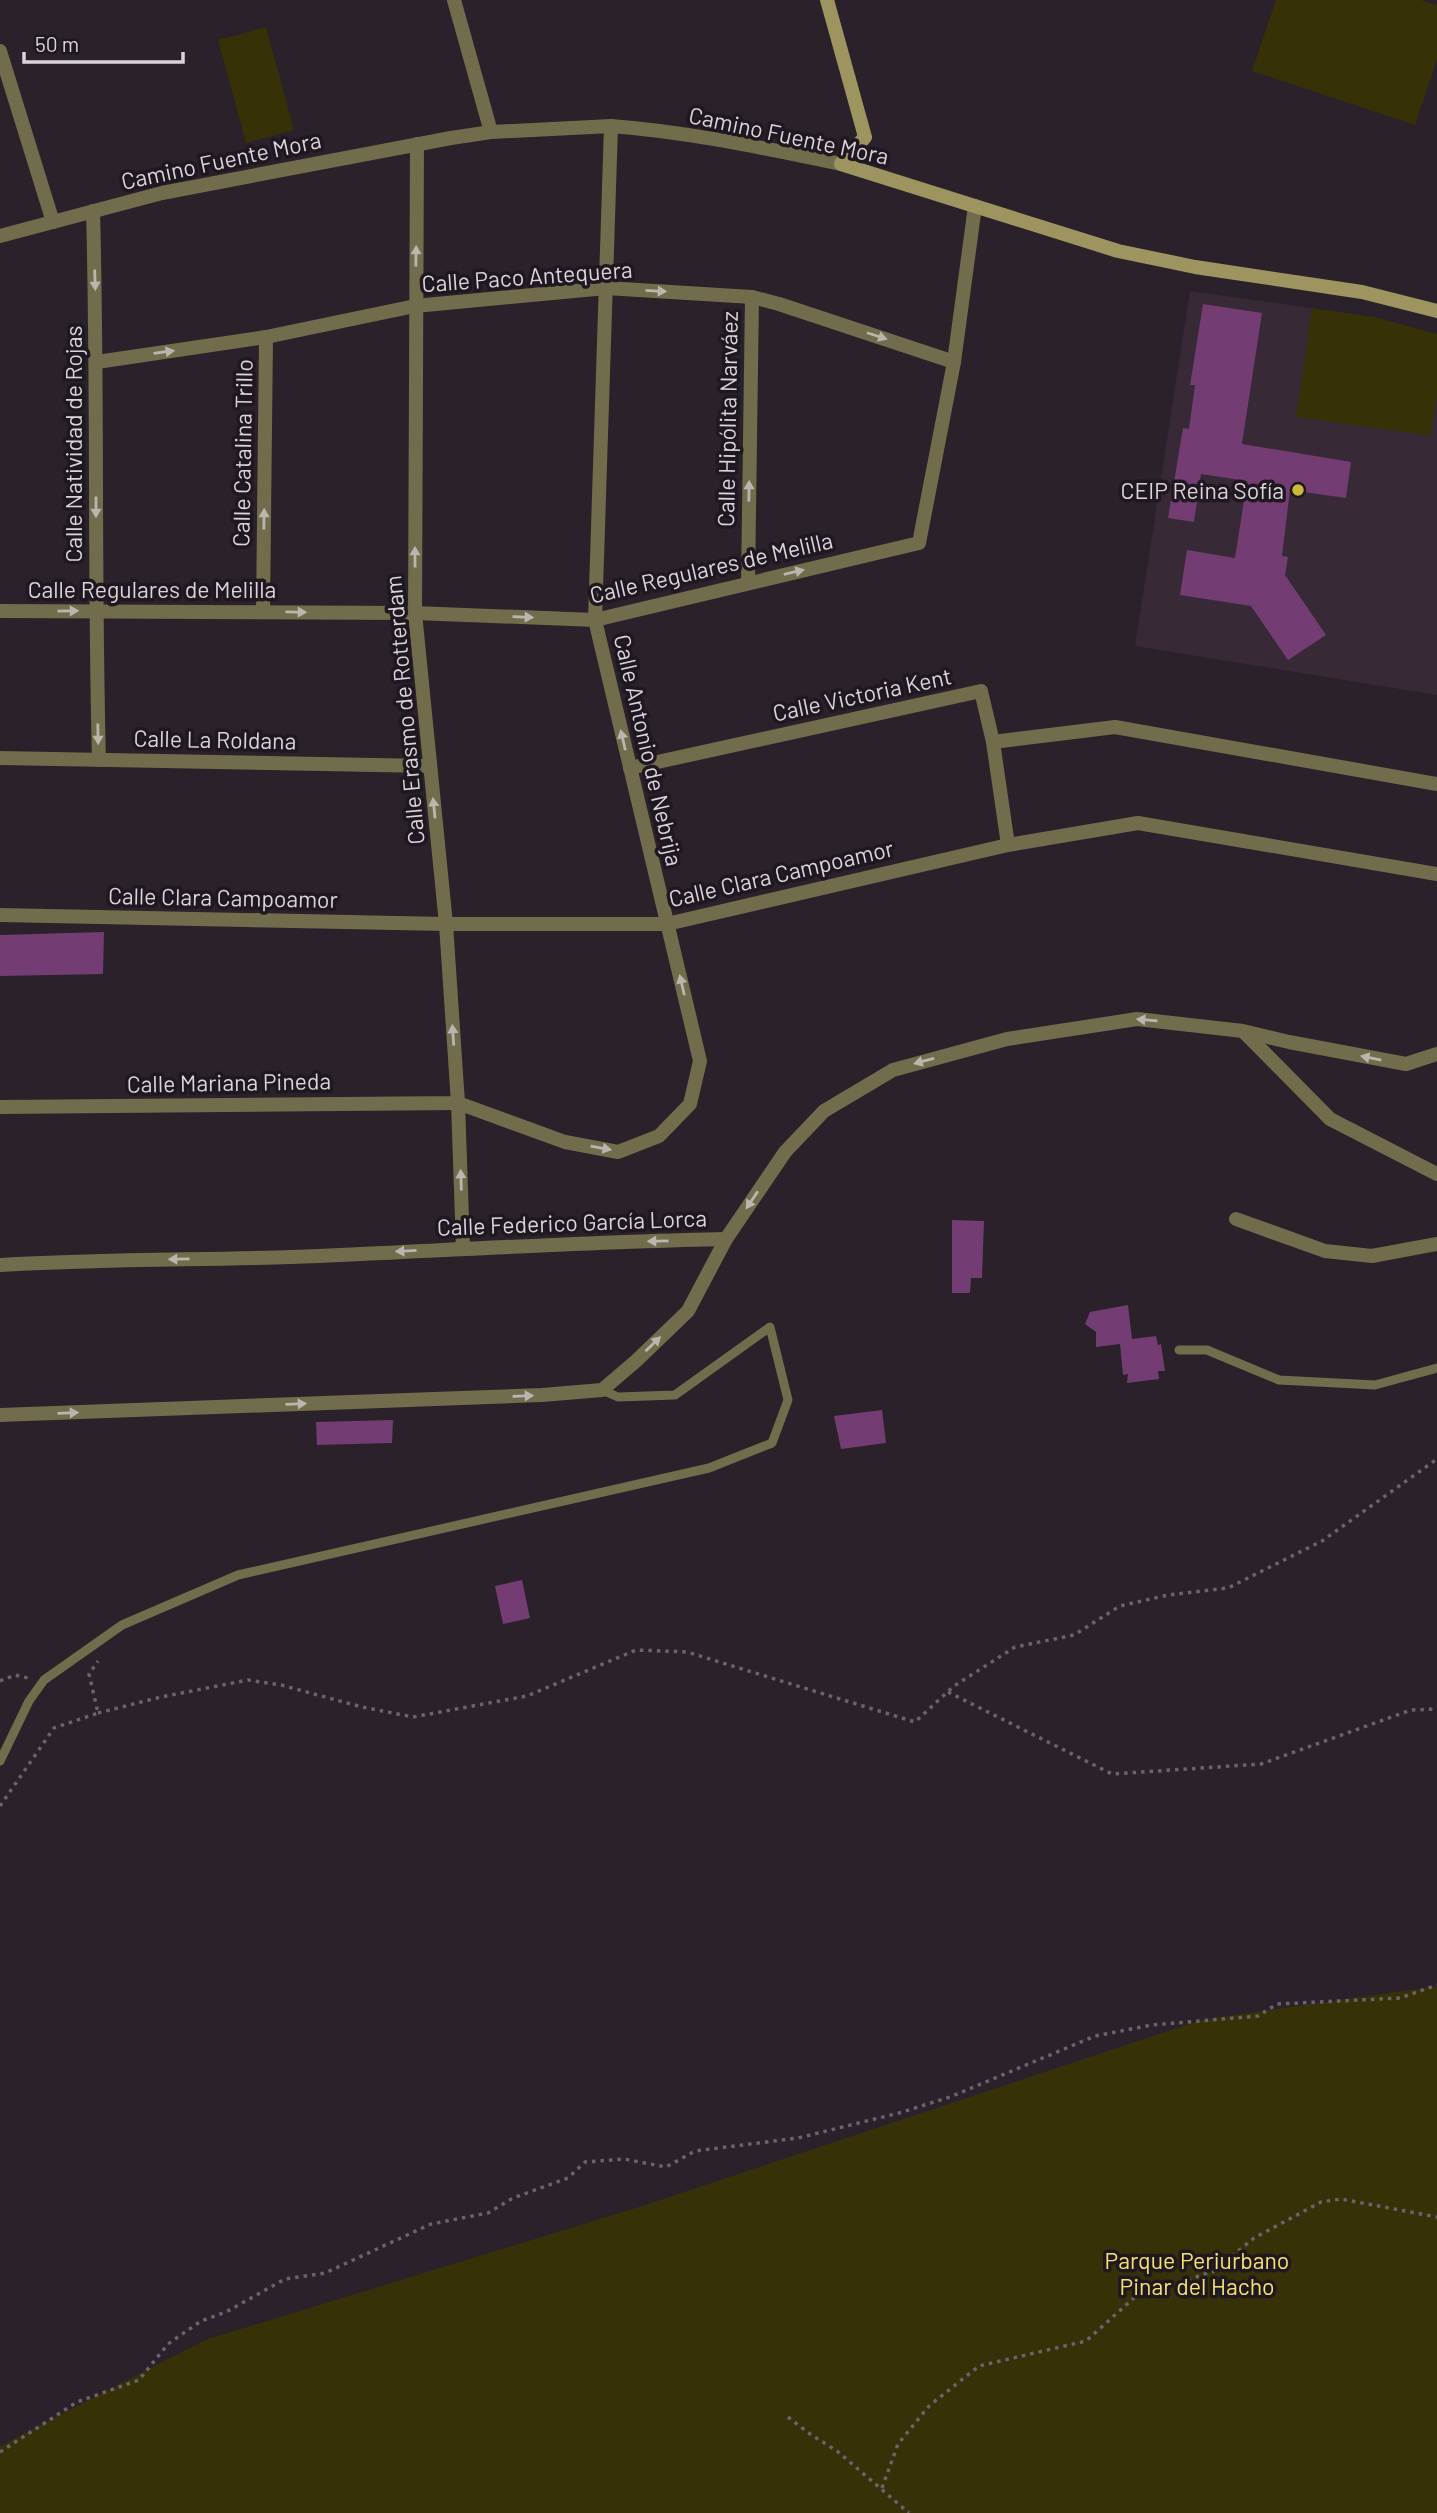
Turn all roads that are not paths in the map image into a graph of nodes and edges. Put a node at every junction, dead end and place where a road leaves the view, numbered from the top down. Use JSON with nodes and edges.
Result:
{"nodes":[{"id":1,"x":454,"y":0,"type":"edge"},
{"id":2,"x":827,"y":0,"type":"edge"},
{"id":3,"x":0,"y":51,"type":"edge"},
{"id":4,"x":611,"y":126,"type":"junction"},
{"id":5,"x":491,"y":132,"type":"junction"},
{"id":6,"x":417,"y":144,"type":"junction"},
{"id":7,"x":841,"y":164,"type":"junction"},
{"id":8,"x":975,"y":206,"type":"junction"},
{"id":9,"x":93,"y":211,"type":"junction"},
{"id":10,"x":53,"y":222,"type":"junction"},
{"id":11,"x":0,"y":236,"type":"edge"},
{"id":12,"x":606,"y":288,"type":"junction"},
{"id":13,"x":752,"y":297,"type":"junction"},
{"id":14,"x":415,"y":306,"type":"junction"},
{"id":15,"x":1437,"y":310,"type":"edge"},
{"id":16,"x":266,"y":337,"type":"junction"},
{"id":17,"x":97,"y":362,"type":"junction"},
{"id":18,"x":954,"y":362,"type":"junction"},
{"id":19,"x":748,"y":583,"type":"junction"},
{"id":20,"x":95,"y":610,"type":"junction"},
{"id":21,"x":0,"y":611,"type":"edge"},
{"id":22,"x":263,"y":612,"type":"junction"},
{"id":23,"x":415,"y":614,"type":"junction"},
{"id":24,"x":595,"y":620,"type":"junction"},
{"id":25,"x":993,"y":742,"type":"junction"},
{"id":26,"x":0,"y":758,"type":"edge"},
{"id":27,"x":99,"y":760,"type":"junction"},
{"id":28,"x":429,"y":766,"type":"junction"},
{"id":29,"x":630,"y":768,"type":"junction"},
{"id":30,"x":1437,"y":784,"type":"edge"},
{"id":31,"x":1008,"y":845,"type":"junction"},
{"id":32,"x":1437,"y":874,"type":"edge"},
{"id":33,"x":0,"y":915,"type":"edge"},
{"id":34,"x":446,"y":924,"type":"junction"},
{"id":35,"x":667,"y":924,"type":"junction"},
{"id":36,"x":1243,"y":1031,"type":"junction"},
{"id":37,"x":1437,"y":1054,"type":"edge"},
{"id":38,"x":458,"y":1103,"type":"junction"},
{"id":39,"x":0,"y":1107,"type":"edge"},
{"id":40,"x":1437,"y":1174,"type":"edge"},
{"id":41,"x":1236,"y":1219,"type":"dead end"},
{"id":42,"x":726,"y":1239,"type":"junction"},
{"id":43,"x":1437,"y":1244,"type":"edge"},
{"id":44,"x":463,"y":1248,"type":"junction"},
{"id":45,"x":0,"y":1265,"type":"edge"},
{"id":46,"x":1179,"y":1350,"type":"dead end"},
{"id":47,"x":1437,"y":1368,"type":"edge"},
{"id":48,"x":602,"y":1390,"type":"junction"},
{"id":49,"x":0,"y":1415,"type":"edge"},
{"id":50,"x":0,"y":1761,"type":"edge"}],
"edges":[{"from":1,"to":5,"type":"street"},
{"from":2,"to":7,"type":"street"},
{"from":3,"to":10,"type":"street"},
{"from":4,"to":5,"type":"street","name":"Camino Fuente Mora"},
{"from":4,"to":7,"type":"street","name":"Camino Fuente Mora"},
{"from":4,"to":12,"type":"street","name":"Calle Antonio de Nebrija"},
{"from":5,"to":6,"type":"street","name":"Camino Fuente Mora"},
{"from":6,"to":9,"type":"street","name":"Camino Fuente Mora"},
{"from":14,"to":6,"type":"street","name":"Calle Erasmo de Rotterdam","one_way":true},
{"from":7,"to":8,"type":"street","name":"Camino Fuente Mora"},
{"from":8,"to":15,"type":"street","name":"Camino Fuente Mora"},
{"from":8,"to":18,"type":"street","name":"Calle Regulares de Melilla"},
{"from":9,"to":10,"type":"street","name":"Camino Fuente Mora"},
{"from":9,"to":17,"type":"street","name":"Calle Natividad de Rojas","one_way":true},
{"from":10,"to":11,"type":"street","name":"Camino Fuente Mora"},
{"from":12,"to":13,"type":"street","name":"Calle Paco Antequera","one_way":true},
{"from":12,"to":14,"type":"street","name":"Calle Paco Antequera"},
{"from":12,"to":24,"type":"street","name":"Calle Antonio de Nebrija"},
{"from":13,"to":18,"type":"street","name":"Calle Paco Antequera","one_way":true},
{"from":19,"to":13,"type":"street","name":"Calle Hipólita Narváez","one_way":true},
{"from":14,"to":16,"type":"street","name":"Calle Paco Antequera"},
{"from":23,"to":14,"type":"street","name":"Calle Erasmo de Rotterdam","one_way":true},
{"from":17,"to":16,"type":"street","name":"Calle Paco Antequera","one_way":true},
{"from":22,"to":16,"type":"street","name":"Calle Catalina Trillo","one_way":true},
{"from":17,"to":20,"type":"street","name":"Calle Natividad de Rojas","one_way":true},
{"from":19,"to":18,"type":"street","name":"Calle Regulares de Melilla","one_way":true},
{"from":19,"to":24,"type":"street","name":"Calle Regulares de Melilla"},
{"from":21,"to":20,"type":"street","name":"Calle Regulares de Melilla","one_way":true},
{"from":20,"to":22,"type":"street","name":"Calle Regulares de Melilla"},
{"from":20,"to":27,"type":"street","name":"Calle Natividad de Rojas","one_way":true},
{"from":22,"to":23,"type":"street","name":"Calle Regulares de Melilla","one_way":true},
{"from":23,"to":24,"type":"street","name":"Calle Regulares de Melilla","one_way":true},
{"from":23,"to":28,"type":"street","name":"Calle Erasmo de Rotterdam"},
{"from":29,"to":24,"type":"street","name":"Calle Antonio de Nebrija","one_way":true},
{"from":25,"to":29,"type":"street","name":"Calle Victoria Kent"},
{"from":25,"to":30,"type":"street"},
{"from":25,"to":31,"type":"street"},
{"from":26,"to":27,"type":"street","name":"Calle La Roldana"},
{"from":27,"to":28,"type":"street","name":"Calle La Roldana"},
{"from":34,"to":28,"type":"street","name":"Calle Erasmo de Rotterdam","one_way":true},
{"from":29,"to":35,"type":"street","name":"Calle Antonio de Nebrija"},
{"from":31,"to":32,"type":"street","name":"Calle Clara Campoamor"},
{"from":31,"to":35,"type":"street","name":"Calle Clara Campoamor"},
{"from":33,"to":34,"type":"street","name":"Calle Clara Campoamor"},
{"from":34,"to":35,"type":"street","name":"Calle Clara Campoamor"},
{"from":38,"to":34,"type":"street","name":"Calle Erasmo de Rotterdam","one_way":true},
{"from":38,"to":35,"type":"street","name":"Calle Antonio de Nebrija","one_way":true},
{"from":37,"to":36,"type":"street","name":"Calle Federico García Lorca","one_way":true},
{"from":36,"to":40,"type":"street"},
{"from":36,"to":42,"type":"street","name":"Calle Federico García Lorca","one_way":true},
{"from":38,"to":39,"type":"street","name":"Calle Mariana Pineda"},
{"from":44,"to":38,"type":"street","one_way":true},
{"from":41,"to":43,"type":"street"},
{"from":42,"to":44,"type":"street","name":"Calle Federico García Lorca","one_way":true},
{"from":48,"to":42,"type":"street","one_way":true},
{"from":44,"to":45,"type":"street","name":"Calle Federico García Lorca","one_way":true},
{"from":46,"to":47,"type":"lane"},
{"from":49,"to":48,"type":"street","one_way":true},
{"from":48,"to":50,"type":"lane"}]}
